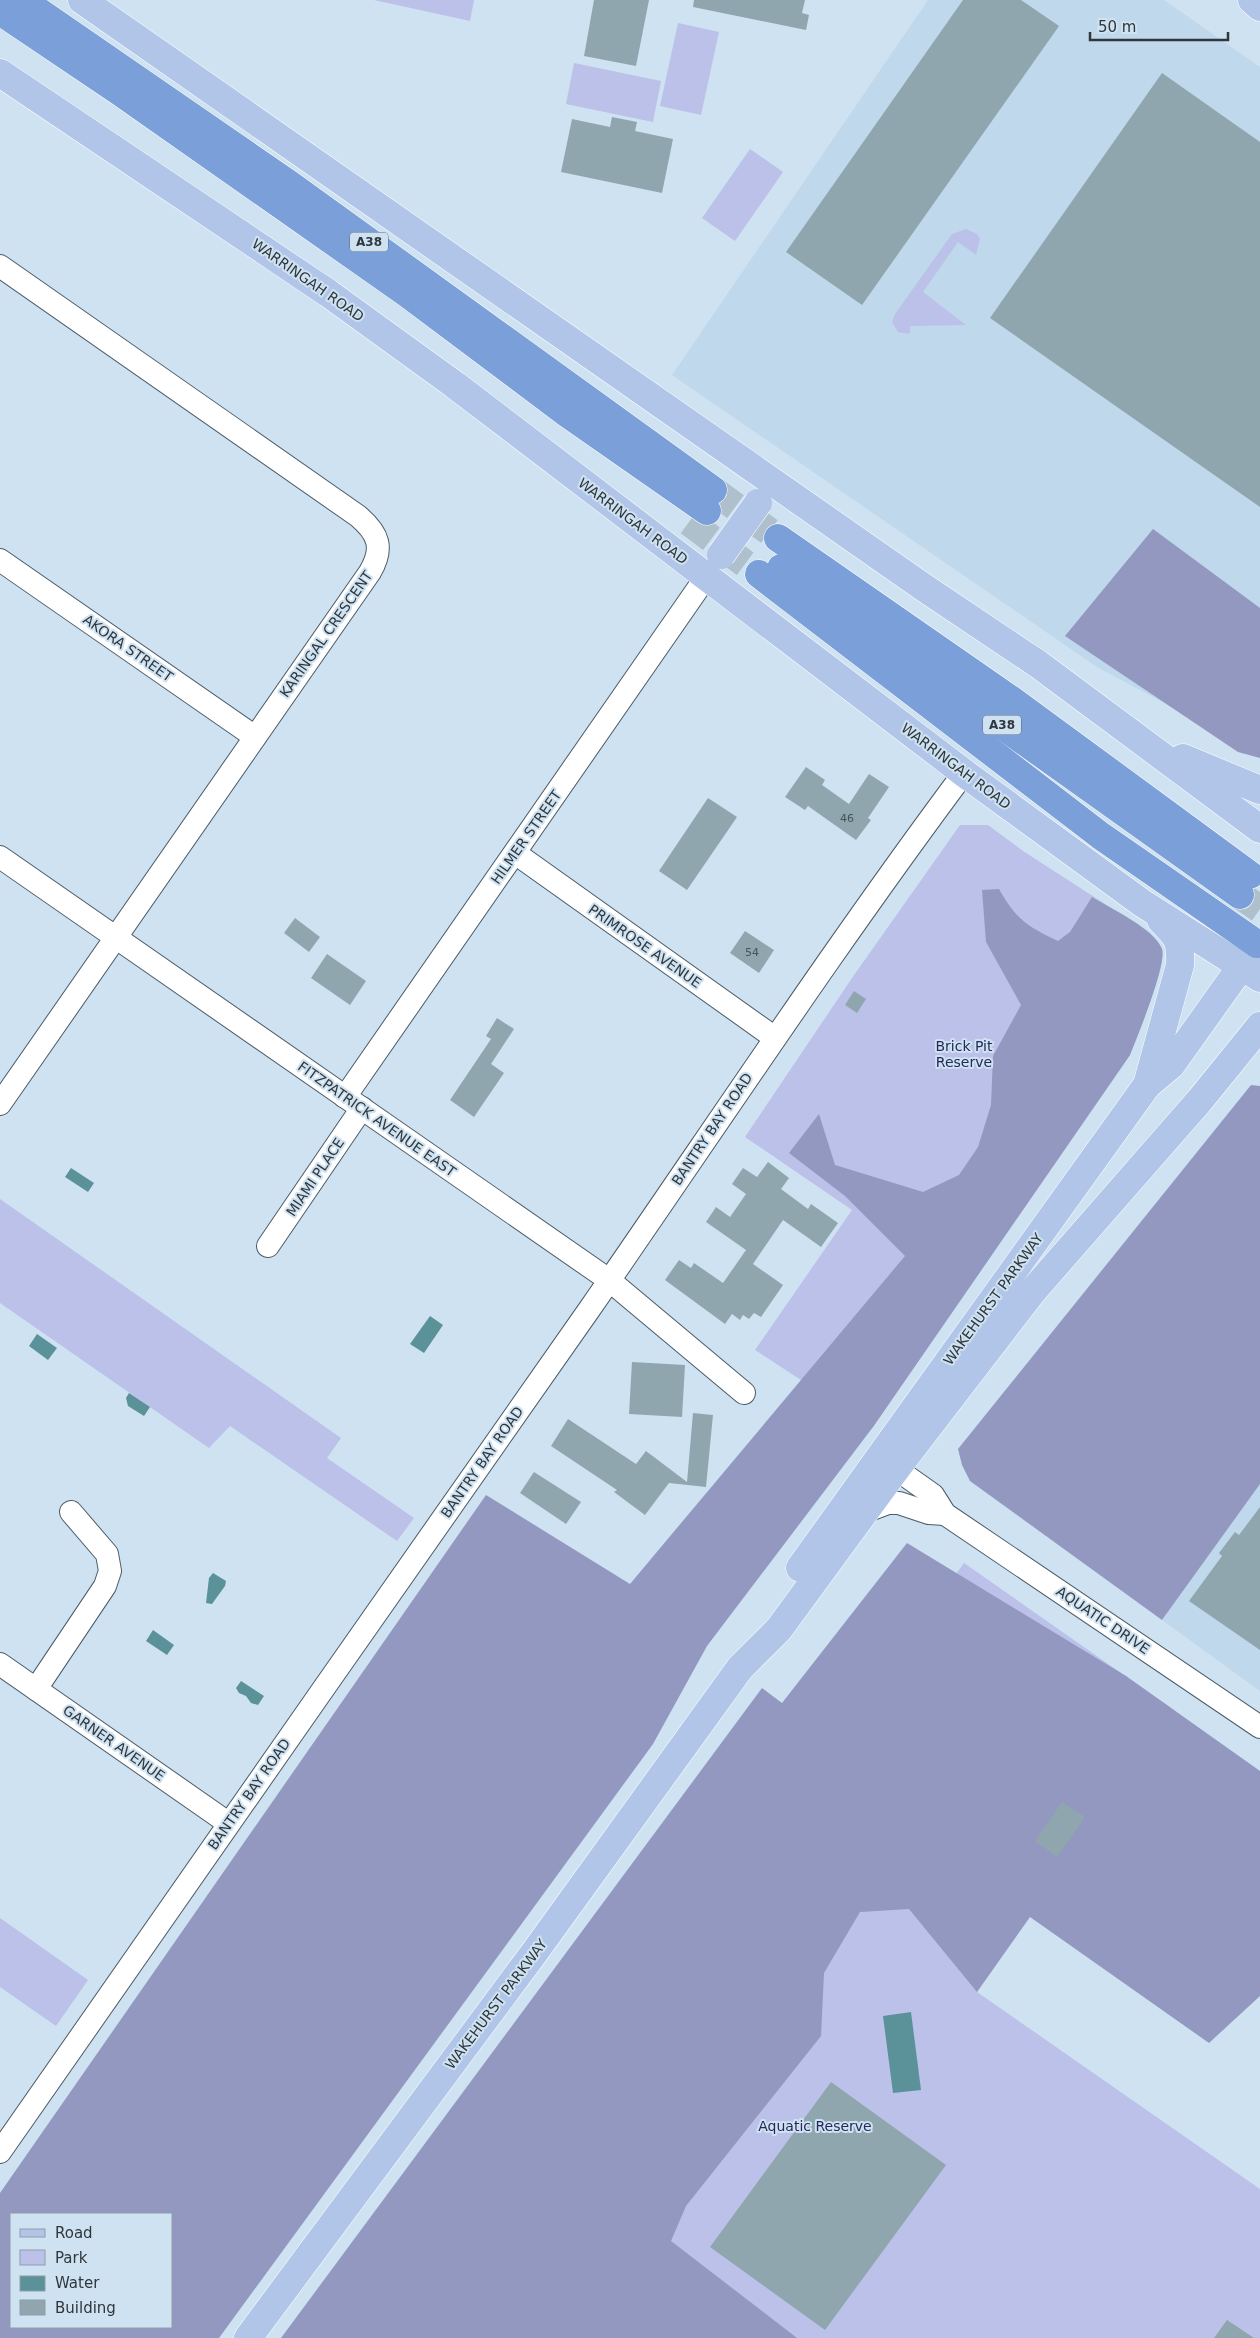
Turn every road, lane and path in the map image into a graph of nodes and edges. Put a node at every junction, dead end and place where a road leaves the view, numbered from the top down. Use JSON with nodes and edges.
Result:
{"nodes":[{"id":1,"x":22,"y":0,"type":"edge"},
{"id":2,"x":82,"y":0,"type":"edge"},
{"id":3,"x":1252,"y":0,"type":"edge"},
{"id":4,"x":1260,"y":6,"type":"edge"},
{"id":5,"x":0,"y":11,"type":"edge"},
{"id":6,"x":0,"y":73,"type":"edge"},
{"id":7,"x":0,"y":266,"type":"edge"},
{"id":8,"x":765,"y":492,"type":"junction"},
{"id":9,"x":0,"y":560,"type":"edge"},
{"id":10,"x":713,"y":566,"type":"junction"},
{"id":11,"x":255,"y":737,"type":"junction"},
{"id":12,"x":1157,"y":752,"type":"junction"},
{"id":13,"x":964,"y":773,"type":"junction"},
{"id":14,"x":1260,"y":790,"type":"edge"},
{"id":15,"x":1260,"y":829,"type":"edge"},
{"id":16,"x":516,"y":853,"type":"junction"},
{"id":17,"x":0,"y":857,"type":"edge"},
{"id":18,"x":1245,"y":885,"type":"tunnel mouth"},
{"id":19,"x":1142,"y":902,"type":"junction"},
{"id":20,"x":117,"y":937,"type":"junction"},
{"id":21,"x":1259,"y":943,"type":"edge"},
{"id":22,"x":1251,"y":972,"type":"edge"},
{"id":23,"x":1255,"y":1037,"type":"edge"},
{"id":24,"x":776,"y":1038,"type":"junction"},
{"id":25,"x":1147,"y":1085,"type":"junction"},
{"id":26,"x":354,"y":1102,"type":"junction"},
{"id":27,"x":0,"y":1104,"type":"edge"},
{"id":28,"x":268,"y":1246,"type":"dead end"},
{"id":29,"x":609,"y":1280,"type":"junction"},
{"id":30,"x":744,"y":1393,"type":"dead end"},
{"id":31,"x":888,"y":1463,"type":"junction"},
{"id":32,"x":71,"y":1512,"type":"dead end"},
{"id":33,"x":864,"y":1512,"type":"junction"},
{"id":34,"x":945,"y":1514,"type":"junction"},
{"id":35,"x":0,"y":1664,"type":"edge"},
{"id":36,"x":740,"y":1668,"type":"junction"},
{"id":37,"x":36,"y":1689,"type":"junction"},
{"id":38,"x":1260,"y":1727,"type":"edge"},
{"id":39,"x":228,"y":1823,"type":"junction"},
{"id":40,"x":0,"y":2152,"type":"edge"},
{"id":41,"x":248,"y":2338,"type":"edge"}],
"edges":[{"from":1,"to":5,"type":"highway","number":"A38"},
{"from":2,"to":8,"type":"main road","number":"A38"},
{"from":3,"to":4,"type":"main road"},
{"from":6,"to":10,"type":"main road","name":"WARRINGAH ROAD"},
{"from":7,"to":11,"type":"street","name":"KARINGAL CRESCENT"},
{"from":8,"to":10,"type":"main road","bridge":true},
{"from":8,"to":12,"type":"main road","number":"A38"},
{"from":9,"to":11,"type":"street","name":"AKORA STREET"},
{"from":10,"to":13,"type":"main road","name":"WARRINGAH ROAD"},
{"from":10,"to":16,"type":"street","name":"HILMER STREET"},
{"from":11,"to":20,"type":"street","name":"KARINGAL CRESCENT"},
{"from":12,"to":14,"type":"main road"},
{"from":12,"to":15,"type":"main road","number":"A38"},
{"from":13,"to":19,"type":"main road","name":"WARRINGAH ROAD"},
{"from":13,"to":24,"type":"street","name":"BANTRY BAY ROAD"},
{"from":16,"to":24,"type":"street","name":"PRIMROSE AVENUE"},
{"from":16,"to":26,"type":"street","name":"HILMER STREET"},
{"from":17,"to":20,"type":"street","name":"FITZPATRICK AVENUE EAST"},
{"from":18,"to":21,"type":"highway","number":"A38"},
{"from":19,"to":22,"type":"main road","name":"WARRINGAH ROAD"},
{"from":19,"to":25,"type":"main road"},
{"from":20,"to":26,"type":"street","name":"FITZPATRICK AVENUE EAST"},
{"from":20,"to":27,"type":"street","name":"KARINGAL CRESCENT"},
{"from":21,"to":22,"type":"main road","name":"WAKEHURST PARKWAY"},
{"from":22,"to":25,"type":"main road","name":"WAKEHURST PARKWAY"},
{"from":23,"to":31,"type":"main road","name":"WAKEHURST PARKWAY"},
{"from":24,"to":29,"type":"street","name":"BANTRY BAY ROAD"},
{"from":25,"to":31,"type":"main road","name":"WAKEHURST PARKWAY"},
{"from":26,"to":28,"type":"street","name":"MIAMI PLACE"},
{"from":26,"to":29,"type":"street","name":"FITZPATRICK AVENUE EAST"},
{"from":29,"to":30,"type":"street","name":"FITZPATRICK AVENUE EAST"},
{"from":29,"to":39,"type":"street","name":"BANTRY BAY ROAD"},
{"from":31,"to":33,"type":"main road","name":"WAKEHURST PARKWAY"},
{"from":31,"to":34,"type":"street","name":"AQUATIC DRIVE"},
{"from":31,"to":36,"type":"main road","name":"WAKEHURST PARKWAY"},
{"from":32,"to":37,"type":"street"},
{"from":33,"to":34,"type":"street","name":"AQUATIC DRIVE"},
{"from":33,"to":36,"type":"main road","name":"WAKEHURST PARKWAY"},
{"from":34,"to":38,"type":"street","name":"AQUATIC DRIVE"},
{"from":35,"to":37,"type":"street","name":"GARNER AVENUE"},
{"from":36,"to":41,"type":"main road","name":"WAKEHURST PARKWAY"},
{"from":37,"to":39,"type":"street","name":"GARNER AVENUE"},
{"from":39,"to":40,"type":"street","name":"BANTRY BAY ROAD"}]}
